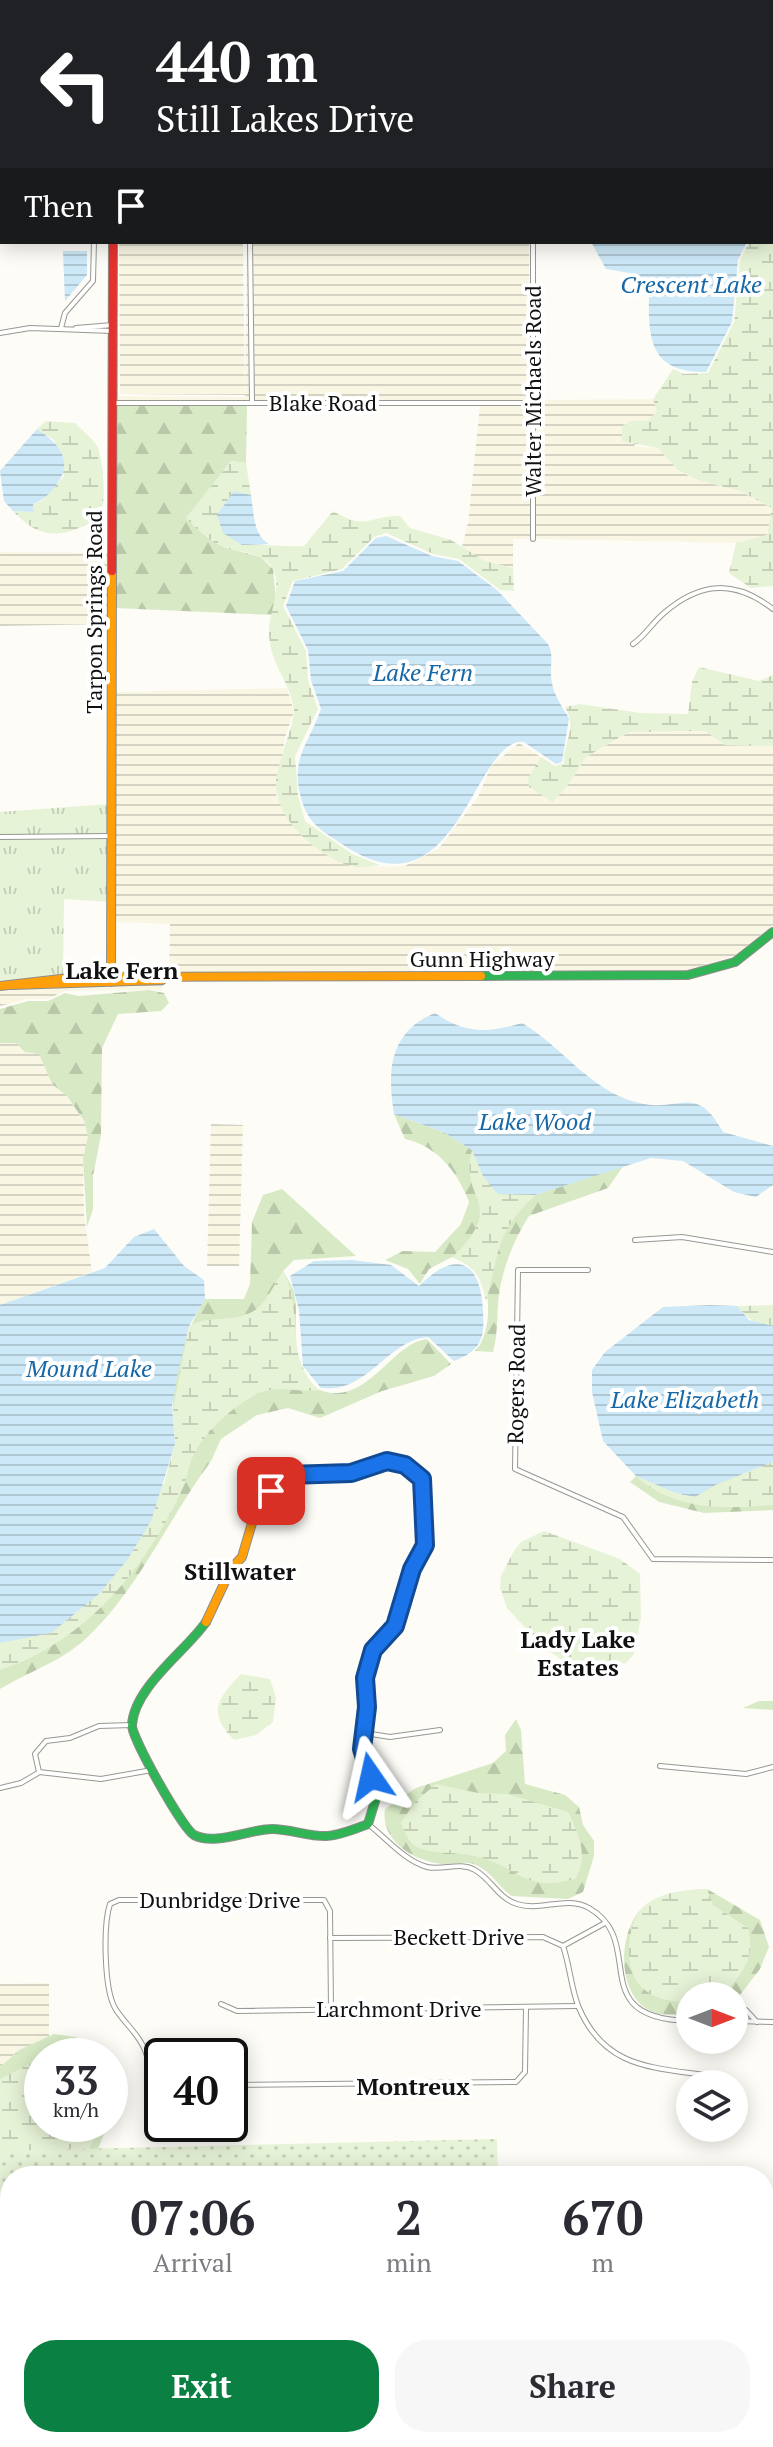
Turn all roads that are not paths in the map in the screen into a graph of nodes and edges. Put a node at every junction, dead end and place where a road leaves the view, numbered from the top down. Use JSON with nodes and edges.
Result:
{"nodes":[{"id":1,"x":94,"y":244,"type":"edge"},
{"id":2,"x":113,"y":244,"type":"edge"},
{"id":3,"x":250,"y":244,"type":"edge"},
{"id":4,"x":533,"y":244,"type":"edge"},
{"id":5,"x":91,"y":325,"type":"junction"},
{"id":6,"x":61,"y":328,"type":"junction"},
{"id":7,"x":76,"y":328,"type":"junction"},
{"id":8,"x":113,"y":328,"type":"junction"},
{"id":9,"x":91,"y":332,"type":"junction"},
{"id":10,"x":0,"y":333,"type":"edge"},
{"id":11,"x":112,"y":403,"type":"junction"},
{"id":12,"x":252,"y":403,"type":"junction"},
{"id":13,"x":533,"y":403,"type":"junction"},
{"id":14,"x":533,"y":539,"type":"dead end"},
{"id":15,"x":773,"y":609,"type":"edge"},
{"id":16,"x":633,"y":644,"type":"dead end"},
{"id":17,"x":111,"y":836,"type":"junction"},
{"id":18,"x":0,"y":837,"type":"edge"},
{"id":19,"x":773,"y":932,"type":"edge"},
{"id":20,"x":773,"y":943,"type":"edge"},
{"id":21,"x":763,"y":944,"type":"junction"},
{"id":22,"x":111,"y":980,"type":"junction"},
{"id":23,"x":0,"y":986,"type":"edge"},
{"id":24,"x":635,"y":1240,"type":"dead end"},
{"id":25,"x":773,"y":1252,"type":"edge"},
{"id":26,"x":588,"y":1270,"type":"dead end"},
{"id":27,"x":773,"y":1560,"type":"edge"},
{"id":28,"x":132,"y":1725,"type":"junction"},
{"id":29,"x":440,"y":1730,"type":"dead end"},
{"id":30,"x":365,"y":1733,"type":"junction"},
{"id":31,"x":660,"y":1766,"type":"dead end"},
{"id":32,"x":773,"y":1767,"type":"edge"},
{"id":33,"x":152,"y":1770,"type":"junction"},
{"id":34,"x":39,"y":1772,"type":"junction"},
{"id":35,"x":0,"y":1788,"type":"edge"},
{"id":36,"x":368,"y":1824,"type":"junction"},
{"id":37,"x":605,"y":1923,"type":"junction"},
{"id":38,"x":330,"y":1938,"type":"junction"},
{"id":39,"x":563,"y":1946,"type":"junction"},
{"id":40,"x":221,"y":2004,"type":"dead end"},
{"id":41,"x":578,"y":2006,"type":"junction"},
{"id":42,"x":526,"y":2009,"type":"junction"},
{"id":43,"x":331,"y":2010,"type":"junction"},
{"id":44,"x":748,"y":2012,"type":"edge"},
{"id":45,"x":676,"y":2020,"type":"edge"},
{"id":46,"x":748,"y":2022,"type":"edge"},
{"id":47,"x":757,"y":2022,"type":"junction"},
{"id":48,"x":773,"y":2022,"type":"edge"},
{"id":49,"x":144,"y":2048,"type":"edge"},
{"id":50,"x":676,"y":2071,"type":"edge"},
{"id":51,"x":248,"y":2085,"type":"edge"}],
"edges":[{"from":1,"to":6,"type":"street"},
{"from":2,"to":8,"type":"main road","name":"Tarpon Springs Road"},
{"from":3,"to":12,"type":"street"},
{"from":4,"to":13,"type":"street","name":"Walter Michaels Road"},
{"from":5,"to":7,"type":"street"},
{"from":5,"to":8,"type":"street"},
{"from":5,"to":9,"type":"street"},
{"from":6,"to":7,"type":"street"},
{"from":6,"to":10,"type":"street"},
{"from":7,"to":9,"type":"street"},
{"from":8,"to":9,"type":"street"},
{"from":8,"to":11,"type":"main road","name":"Tarpon Springs Road"},
{"from":11,"to":12,"type":"street","name":"Blake Road"},
{"from":11,"to":17,"type":"main road","name":"Tarpon Springs Road"},
{"from":12,"to":13,"type":"street","name":"Blake Road"},
{"from":13,"to":14,"type":"street","name":"Walter Michaels Road"},
{"from":15,"to":16,"type":"street"},
{"from":17,"to":18,"type":"street"},
{"from":17,"to":22,"type":"main road","name":"Tarpon Springs Road"},
{"from":19,"to":21,"type":"main road","name":"Gunn Highway"},
{"from":20,"to":21,"type":"main road"},
{"from":21,"to":22,"type":"main road","name":"Gunn Highway"},
{"from":22,"to":23,"type":"main road","name":"Gunn Highway"},
{"from":24,"to":25,"type":"street"},
{"from":26,"to":27,"type":"street","name":"Rogers Road"},
{"from":28,"to":30,"type":"main road"},
{"from":28,"to":33,"type":"main road"},
{"from":28,"to":34,"type":"street"},
{"from":29,"to":30,"type":"street"},
{"from":30,"to":36,"type":"main road"},
{"from":31,"to":32,"type":"street"},
{"from":33,"to":34,"type":"street"},
{"from":33,"to":36,"type":"main road"},
{"from":34,"to":35,"type":"street"},
{"from":36,"to":37,"type":"street"},
{"from":37,"to":39,"type":"street"},
{"from":37,"to":45,"type":"street"},
{"from":38,"to":39,"type":"street","name":"Beckett Drive"},
{"from":38,"to":43,"type":"street","name":"Dunbridge Drive"},
{"from":38,"to":49,"type":"street","name":"Dunbridge Drive"},
{"from":39,"to":41,"type":"street"},
{"from":40,"to":43,"type":"street","name":"Larchmont Drive"},
{"from":41,"to":42,"type":"street","name":"Larchmont Drive"},
{"from":41,"to":50,"type":"street"},
{"from":42,"to":43,"type":"street","name":"Larchmont Drive"},
{"from":42,"to":51,"type":"street"},
{"from":44,"to":47,"type":"street"},
{"from":46,"to":47,"type":"street"},
{"from":47,"to":48,"type":"street"}]}
